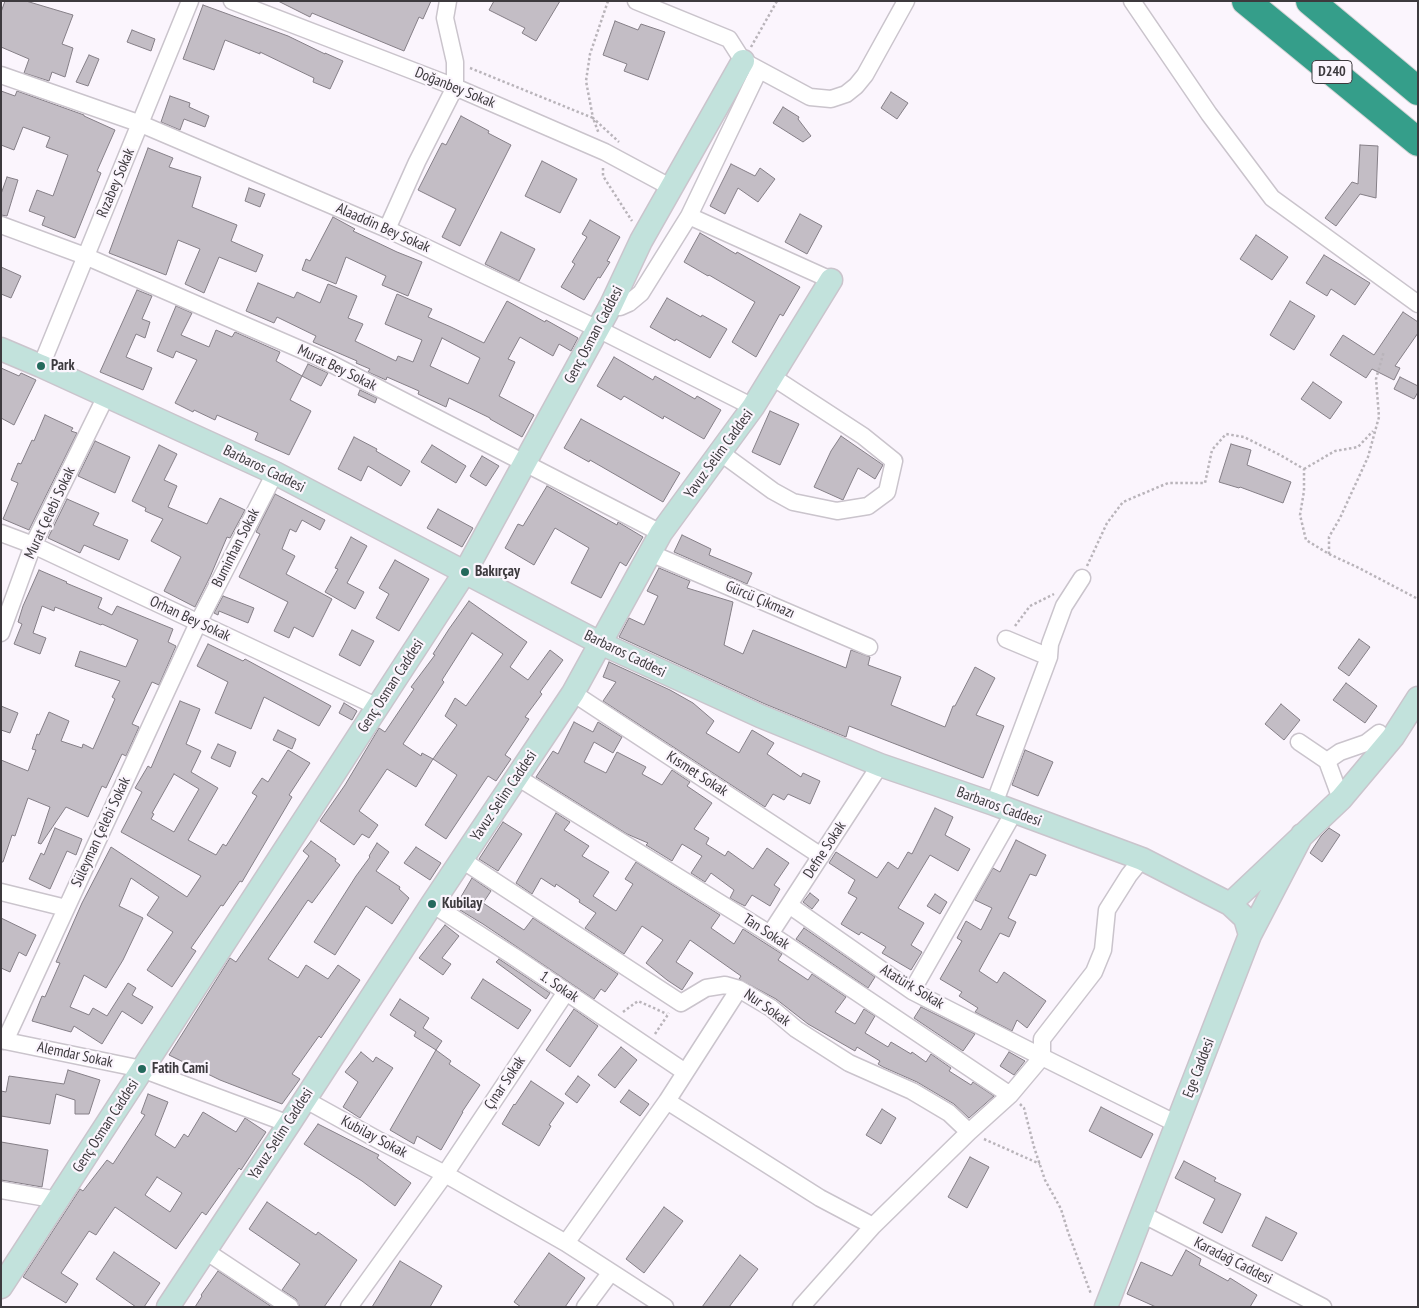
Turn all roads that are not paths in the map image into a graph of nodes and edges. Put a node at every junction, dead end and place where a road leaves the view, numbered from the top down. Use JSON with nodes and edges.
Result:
{"nodes":[{"id":1,"x":190,"y":1,"type":"edge"},
{"id":2,"x":232,"y":1,"type":"edge"},
{"id":3,"x":448,"y":1,"type":"edge"},
{"id":4,"x":636,"y":1,"type":"edge"},
{"id":5,"x":906,"y":1,"type":"edge"},
{"id":6,"x":1132,"y":1,"type":"edge"},
{"id":7,"x":1246,"y":1,"type":"edge"},
{"id":8,"x":1310,"y":1,"type":"edge"},
{"id":9,"x":751,"y":65,"type":"junction"},
{"id":10,"x":1,"y":75,"type":"edge"},
{"id":11,"x":455,"y":87,"type":"junction"},
{"id":12,"x":1418,"y":91,"type":"edge"},
{"id":13,"x":141,"y":124,"type":"junction"},
{"id":14,"x":1418,"y":142,"type":"edge"},
{"id":15,"x":672,"y":188,"type":"junction"},
{"id":16,"x":688,"y":216,"type":"junction"},
{"id":17,"x":1,"y":225,"type":"edge"},
{"id":18,"x":386,"y":229,"type":"junction"},
{"id":19,"x":84,"y":256,"type":"junction"},
{"id":20,"x":831,"y":280,"type":"joint"},
{"id":21,"x":1418,"y":304,"type":"edge"},
{"id":22,"x":611,"y":305,"type":"junction"},
{"id":23,"x":598,"y":329,"type":"junction"},
{"id":24,"x":1,"y":349,"type":"edge"},
{"id":25,"x":41,"y":366,"type":"junction"},
{"id":26,"x":771,"y":376,"type":"junction"},
{"id":27,"x":106,"y":396,"type":"junction"},
{"id":28,"x":753,"y":407,"type":"junction"},
{"id":29,"x":721,"y":453,"type":"junction"},
{"id":30,"x":524,"y":464,"type":"junction"},
{"id":31,"x":275,"y":473,"type":"junction"},
{"id":32,"x":1,"y":533,"type":"edge"},
{"id":33,"x":662,"y":533,"type":"junction"},
{"id":34,"x":33,"y":545,"type":"junction"},
{"id":35,"x":650,"y":553,"type":"junction"},
{"id":36,"x":465,"y":572,"type":"junction"},
{"id":37,"x":1082,"y":578,"type":"road end"},
{"id":38,"x":198,"y":623,"type":"junction"},
{"id":39,"x":1,"y":633,"type":"edge"},
{"id":40,"x":1006,"y":639,"type":"road end"},
{"id":41,"x":600,"y":643,"type":"junction"},
{"id":42,"x":869,"y":646,"type":"dead end"},
{"id":43,"x":1049,"y":658,"type":"junction"},
{"id":44,"x":573,"y":693,"type":"junction"},
{"id":45,"x":1418,"y":698,"type":"edge"},
{"id":46,"x":378,"y":707,"type":"junction"},
{"id":47,"x":1379,"y":733,"type":"dead end"},
{"id":48,"x":1299,"y":742,"type":"dead end"},
{"id":49,"x":1327,"y":760,"type":"junction"},
{"id":50,"x":880,"y":765,"type":"junction"},
{"id":51,"x":518,"y":777,"type":"junction"},
{"id":52,"x":1341,"y":799,"type":"junction"},
{"id":53,"x":1004,"y":808,"type":"junction"},
{"id":54,"x":1302,"y":835,"type":"junction"},
{"id":55,"x":822,"y":856,"type":"junction"},
{"id":56,"x":462,"y":860,"type":"junction"},
{"id":57,"x":1142,"y":860,"type":"junction"},
{"id":58,"x":1,"y":892,"type":"edge"},
{"id":59,"x":432,"y":904,"type":"junction"},
{"id":60,"x":1230,"y":904,"type":"junction"},
{"id":61,"x":790,"y":905,"type":"junction"},
{"id":62,"x":66,"y":908,"type":"junction"},
{"id":63,"x":770,"y":934,"type":"junction"},
{"id":64,"x":1250,"y":935,"type":"junction"},
{"id":65,"x":739,"y":989,"type":"junction"},
{"id":66,"x":912,"y":991,"type":"junction"},
{"id":67,"x":566,"y":992,"type":"junction"},
{"id":68,"x":3,"y":1040,"type":"edge"},
{"id":69,"x":1042,"y":1057,"type":"junction"},
{"id":70,"x":142,"y":1069,"type":"junction"},
{"id":71,"x":685,"y":1072,"type":"junction"},
{"id":72,"x":1010,"y":1095,"type":"junction"},
{"id":73,"x":304,"y":1099,"type":"junction"},
{"id":74,"x":666,"y":1101,"type":"junction"},
{"id":75,"x":289,"y":1124,"type":"junction"},
{"id":76,"x":1177,"y":1124,"type":"junction"},
{"id":77,"x":969,"y":1132,"type":"junction"},
{"id":78,"x":445,"y":1174,"type":"junction"},
{"id":79,"x":1,"y":1190,"type":"edge"},
{"id":80,"x":58,"y":1200,"type":"junction"},
{"id":81,"x":1142,"y":1214,"type":"junction"},
{"id":82,"x":873,"y":1226,"type":"junction"},
{"id":83,"x":566,"y":1244,"type":"junction"},
{"id":84,"x":204,"y":1250,"type":"junction"},
{"id":85,"x":611,"y":1272,"type":"junction"},
{"id":86,"x":1,"y":1287,"type":"edge"},
{"id":87,"x":1099,"y":1303,"type":"edge"},
{"id":88,"x":168,"y":1307,"type":"edge"},
{"id":89,"x":290,"y":1307,"type":"edge"},
{"id":90,"x":349,"y":1307,"type":"edge"},
{"id":91,"x":585,"y":1307,"type":"edge"},
{"id":92,"x":665,"y":1307,"type":"edge"},
{"id":93,"x":800,"y":1307,"type":"edge"},
{"id":94,"x":1323,"y":1307,"type":"edge"}],
"edges":[{"from":1,"to":13,"type":"street","name":"Rızabey Sokak"},
{"from":2,"to":11,"type":"street","name":"Doğanbey Sokak"},
{"from":3,"to":11,"type":"street"},
{"from":4,"to":9,"type":"street"},
{"from":5,"to":9,"type":"street"},
{"from":6,"to":21,"type":"street"},
{"from":7,"to":14,"type":"highway","number":"D240"},
{"from":8,"to":12,"type":"highway","number":"D240"},
{"from":9,"to":15,"type":"street","name":"Genç Osman Caddesi"},
{"from":9,"to":16,"type":"street"},
{"from":10,"to":13,"type":"street","name":"Alaaddin Bey Sokak"},
{"from":11,"to":15,"type":"street","name":"Doğanbey Sokak"},
{"from":11,"to":18,"type":"street"},
{"from":13,"to":18,"type":"street","name":"Alaaddin Bey Sokak"},
{"from":13,"to":19,"type":"street","name":"Rızabey Sokak"},
{"from":15,"to":22,"type":"street","name":"Genç Osman Caddesi"},
{"from":16,"to":20,"type":"street"},
{"from":16,"to":22,"type":"street"},
{"from":17,"to":19,"type":"street","name":"Murat Bey Sokak"},
{"from":18,"to":23,"type":"street","name":"Alaaddin Bey Sokak"},
{"from":19,"to":25,"type":"street","name":"Rızabey Sokak"},
{"from":19,"to":30,"type":"street","name":"Murat Bey Sokak"},
{"from":20,"to":26,"type":"street","name":"Yavuz Selim Caddesi"},
{"from":22,"to":23,"type":"street","name":"Genç Osman Caddesi"},
{"from":23,"to":28,"type":"street","name":"Alaaddin Bey Sokak"},
{"from":23,"to":30,"type":"street","name":"Genç Osman Caddesi"},
{"from":24,"to":25,"type":"street","name":"Barbaros Caddesi"},
{"from":25,"to":27,"type":"street","name":"Barbaros Caddesi"},
{"from":26,"to":28,"type":"street","name":"Yavuz Selim Caddesi"},
{"from":26,"to":29,"type":"street"},
{"from":27,"to":31,"type":"street","name":"Barbaros Caddesi"},
{"from":27,"to":34,"type":"street","name":"Murat Çelebi Sokak"},
{"from":28,"to":29,"type":"street","name":"Yavuz Selim Caddesi"},
{"from":29,"to":33,"type":"street","name":"Yavuz Selim Caddesi"},
{"from":30,"to":33,"type":"street","name":"Murat Bey Sokak"},
{"from":30,"to":36,"type":"street","name":"Genç Osman Caddesi"},
{"from":31,"to":36,"type":"street","name":"Barbaros Caddesi"},
{"from":31,"to":38,"type":"street","name":"Buminhan Sokak"},
{"from":32,"to":34,"type":"street","name":"Orhan Bey Sokak"},
{"from":33,"to":35,"type":"street","name":"Yavuz Selim Caddesi"},
{"from":34,"to":38,"type":"street","name":"Orhan Bey Sokak"},
{"from":34,"to":39,"type":"street","name":"Murat Çelebi Sokak"},
{"from":35,"to":41,"type":"street","name":"Yavuz Selim Caddesi"},
{"from":35,"to":42,"type":"street","name":"Gürcü Çıkmazı"},
{"from":36,"to":41,"type":"street","name":"Barbaros Caddesi"},
{"from":36,"to":46,"type":"street","name":"Genç Osman Caddesi"},
{"from":37,"to":43,"type":"street"},
{"from":38,"to":46,"type":"street","name":"Orhan Bey Sokak"},
{"from":38,"to":62,"type":"street","name":"Süleyman Çelebi Sokak"},
{"from":40,"to":43,"type":"street"},
{"from":41,"to":44,"type":"street","name":"Yavuz Selim Caddesi"},
{"from":41,"to":50,"type":"street","name":"Barbaros Caddesi"},
{"from":43,"to":53,"type":"street"},
{"from":44,"to":51,"type":"street","name":"Yavuz Selim Caddesi"},
{"from":44,"to":55,"type":"street","name":"Kısmet Sokak"},
{"from":45,"to":52,"type":"street","name":"Ege Caddesi"},
{"from":46,"to":70,"type":"street","name":"Genç Osman Caddesi"},
{"from":47,"to":49,"type":"street"},
{"from":48,"to":49,"type":"street"},
{"from":49,"to":52,"type":"street"},
{"from":50,"to":53,"type":"street","name":"Barbaros Caddesi"},
{"from":50,"to":55,"type":"street","name":"Defne Sokak"},
{"from":51,"to":56,"type":"street","name":"Yavuz Selim Caddesi"},
{"from":51,"to":63,"type":"street","name":"Tan Sokak"},
{"from":52,"to":54,"type":"street","name":"Ege Caddesi"},
{"from":53,"to":57,"type":"street","name":"Barbaros Caddesi"},
{"from":53,"to":66,"type":"street"},
{"from":54,"to":60,"type":"street","name":"Ege Caddesi"},
{"from":54,"to":64,"type":"street","name":"Ege Caddesi"},
{"from":55,"to":61,"type":"street","name":"Defne Sokak"},
{"from":56,"to":59,"type":"street","name":"Yavuz Selim Caddesi"},
{"from":56,"to":65,"type":"street","name":"Nur Sokak"},
{"from":57,"to":60,"type":"street","name":"Barbaros Caddesi"},
{"from":57,"to":69,"type":"street"},
{"from":58,"to":62,"type":"street"},
{"from":59,"to":67,"type":"street","name":"1. Sokak"},
{"from":59,"to":73,"type":"street","name":"Yavuz Selim Caddesi"},
{"from":60,"to":64,"type":"street","name":"Barbaros Caddesi"},
{"from":61,"to":63,"type":"street","name":"Defne Sokak"},
{"from":61,"to":66,"type":"street","name":"Atatürk Sokak"},
{"from":62,"to":68,"type":"street","name":"Süleyman Çelebi Sokak"},
{"from":63,"to":72,"type":"street","name":"Tan Sokak"},
{"from":64,"to":76,"type":"street","name":"Ege Caddesi"},
{"from":65,"to":71,"type":"street"},
{"from":65,"to":77,"type":"street","name":"Nur Sokak"},
{"from":66,"to":69,"type":"street","name":"Atatürk Sokak"},
{"from":67,"to":71,"type":"street","name":"1. Sokak"},
{"from":67,"to":78,"type":"street","name":"Çınar Sokak"},
{"from":68,"to":70,"type":"street","name":"Alemdar Sokak"},
{"from":69,"to":72,"type":"street"},
{"from":69,"to":76,"type":"street","name":"Atatürk Sokak"},
{"from":70,"to":75,"type":"street","name":"Alemdar Sokak"},
{"from":70,"to":80,"type":"street","name":"Genç Osman Caddesi"},
{"from":71,"to":74,"type":"street"},
{"from":72,"to":77,"type":"street"},
{"from":73,"to":75,"type":"street","name":"Yavuz Selim Caddesi"},
{"from":73,"to":78,"type":"street","name":"Kubilay Sokak"},
{"from":74,"to":82,"type":"street"},
{"from":74,"to":83,"type":"street"},
{"from":75,"to":84,"type":"street","name":"Yavuz Selim Caddesi"},
{"from":76,"to":81,"type":"street","name":"Ege Caddesi"},
{"from":77,"to":82,"type":"street"},
{"from":78,"to":83,"type":"street","name":"Kubilay Sokak"},
{"from":78,"to":90,"type":"street","name":"Çınar Sokak"},
{"from":79,"to":80,"type":"street"},
{"from":80,"to":86,"type":"street","name":"Genç Osman Caddesi"},
{"from":81,"to":87,"type":"street","name":"Ege Caddesi"},
{"from":81,"to":94,"type":"street","name":"Karadağ Caddesi"},
{"from":82,"to":93,"type":"street"},
{"from":83,"to":85,"type":"street","name":"Kubilay Sokak"},
{"from":84,"to":88,"type":"street","name":"Yavuz Selim Caddesi"},
{"from":84,"to":89,"type":"street"},
{"from":85,"to":91,"type":"street"},
{"from":85,"to":92,"type":"street","name":"Kubilay Sokak"}]}
